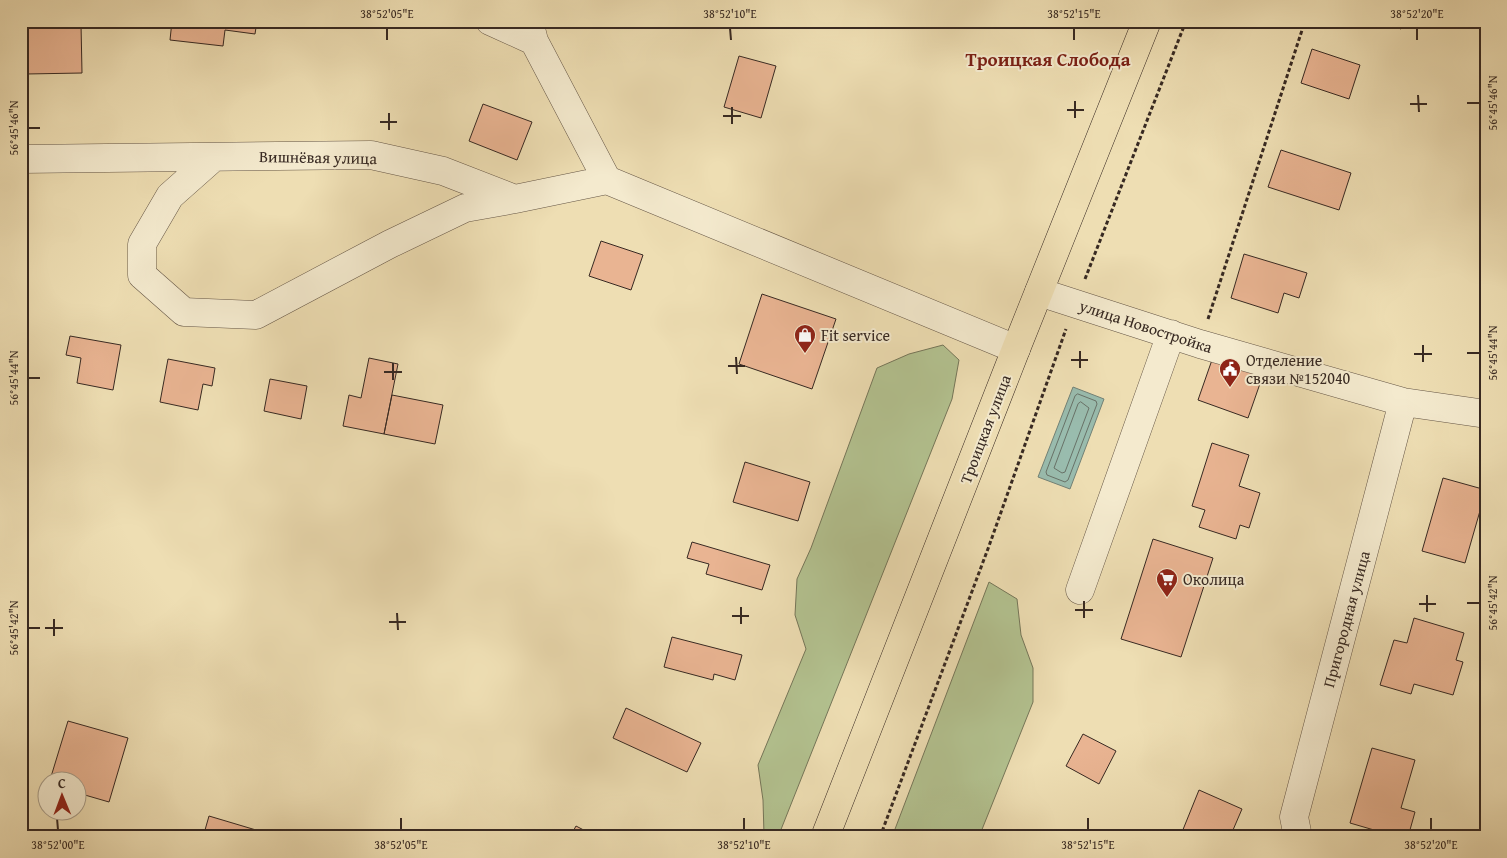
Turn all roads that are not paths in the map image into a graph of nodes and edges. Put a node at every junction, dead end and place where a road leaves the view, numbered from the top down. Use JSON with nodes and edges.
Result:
{"nodes":[{"id":1,"x":490,"y":21,"type":"edge"},
{"id":2,"x":1147,"y":21,"type":"edge"},
{"id":3,"x":532,"y":31,"type":"edge"},
{"id":4,"x":214,"y":157,"type":"junction"},
{"id":5,"x":21,"y":159,"type":"edge"},
{"id":6,"x":607,"y":180,"type":"junction"},
{"id":7,"x":515,"y":199,"type":"junction"},
{"id":8,"x":1039,"y":292,"type":"junction"},
{"id":9,"x":1171,"y":334,"type":"junction"},
{"id":10,"x":1016,"y":349,"type":"junction"},
{"id":11,"x":1403,"y":402,"type":"junction"},
{"id":12,"x":1486,"y":414,"type":"edge"},
{"id":13,"x":1080,"y":590,"type":"dead end"},
{"id":14,"x":825,"y":837,"type":"edge"},
{"id":15,"x":1298,"y":837,"type":"edge"}],
"edges":[{"from":1,"to":3,"type":"street"},
{"from":2,"to":8,"type":"main road","name":"Троицкая улица"},
{"from":3,"to":6,"type":"street"},
{"from":4,"to":5,"type":"street","name":"Вишнёвая улица"},
{"from":4,"to":7,"type":"street","name":"Вишнёвая улица"},
{"from":4,"to":7,"type":"street"},
{"from":6,"to":7,"type":"street"},
{"from":6,"to":10,"type":"street"},
{"from":8,"to":9,"type":"street","name":"улица Новостройка"},
{"from":8,"to":10,"type":"main road","name":"Троицкая улица"},
{"from":9,"to":11,"type":"street","name":"улица Новостройка"},
{"from":9,"to":13,"type":"street"},
{"from":10,"to":14,"type":"main road","name":"Троицкая улица"},
{"from":11,"to":12,"type":"street","name":"улица Новостройка"},
{"from":11,"to":15,"type":"street","name":"Пригородная улица"}]}
